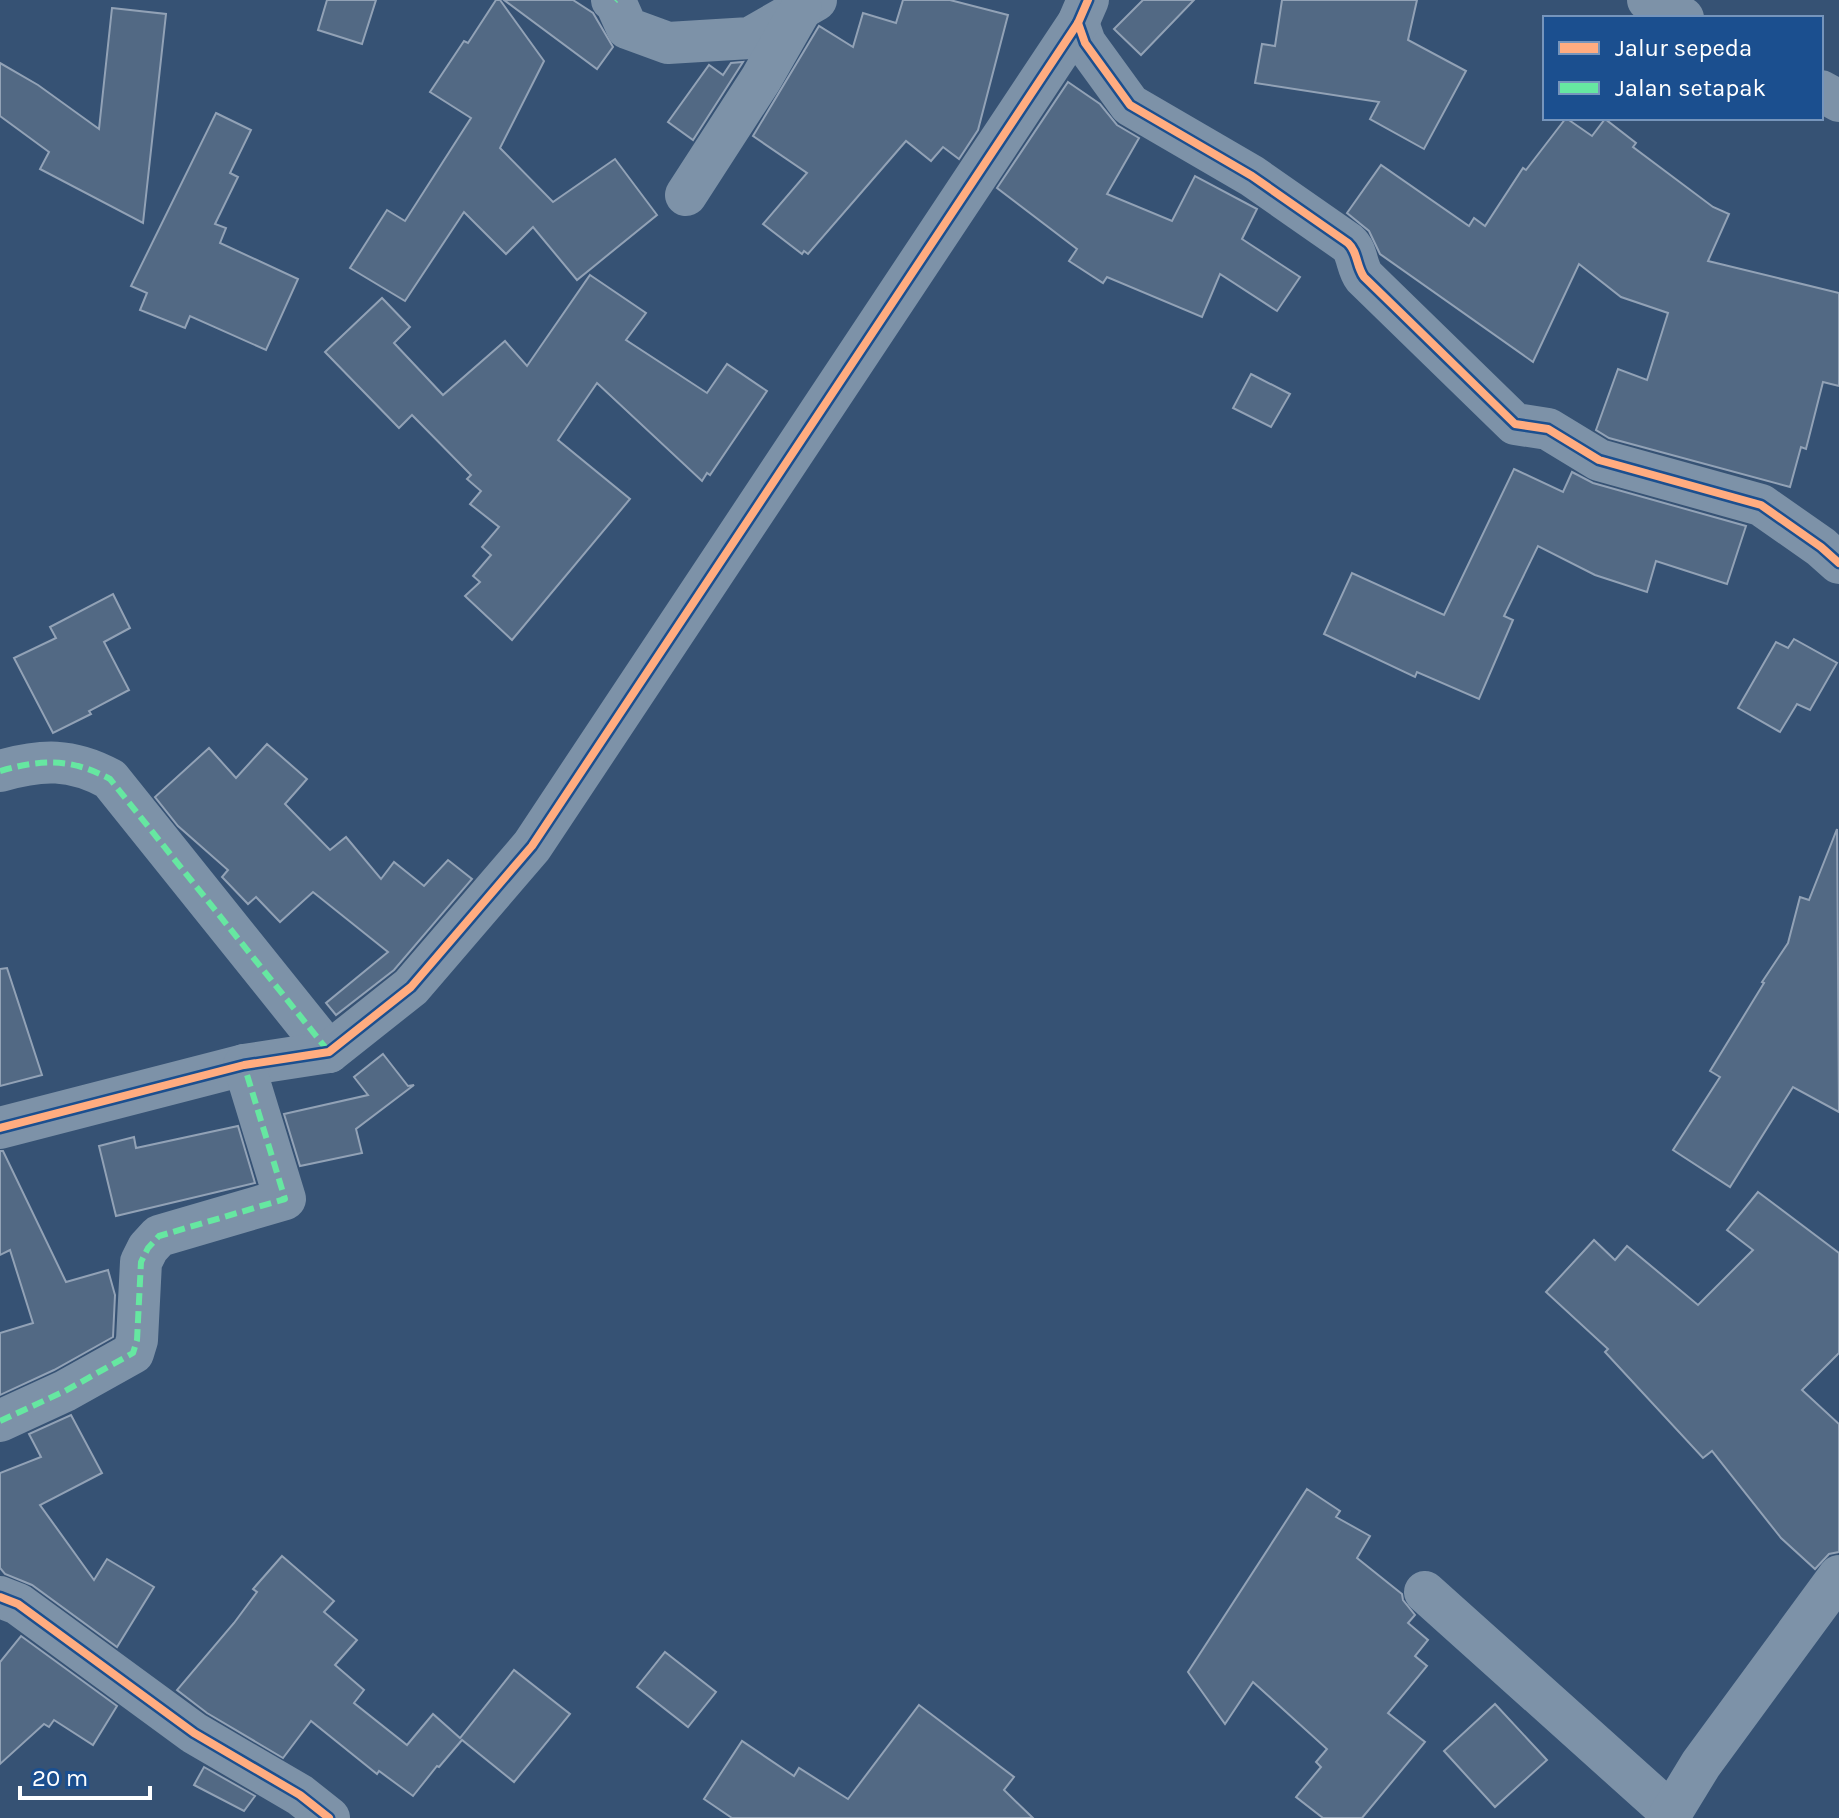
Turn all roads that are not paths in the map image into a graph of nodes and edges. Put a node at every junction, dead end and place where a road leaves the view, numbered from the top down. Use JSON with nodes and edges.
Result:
{"nodes":[{"id":1,"x":615,"y":0,"type":"edge"},
{"id":2,"x":1648,"y":0,"type":"edge"},
{"id":3,"x":809,"y":4,"type":"edge"},
{"id":4,"x":1679,"y":16,"type":"edge"},
{"id":5,"x":1084,"y":22,"type":"edge"},
{"id":6,"x":686,"y":195,"type":"dead end"},
{"id":7,"x":1839,"y":563,"type":"edge"},
{"id":8,"x":0,"y":771,"type":"edge"},
{"id":9,"x":329,"y":1052,"type":"junction"},
{"id":10,"x":244,"y":1065,"type":"junction"},
{"id":11,"x":0,"y":1128,"type":"edge"},
{"id":12,"x":0,"y":1421,"type":"edge"},
{"id":13,"x":1839,"y":1576,"type":"edge"},
{"id":14,"x":1425,"y":1592,"type":"dead end"},
{"id":15,"x":0,"y":1597,"type":"edge"},
{"id":16,"x":1669,"y":1815,"type":"edge"},
{"id":17,"x":329,"y":1818,"type":"edge"}],
"edges":[{"from":1,"to":3,"type":"street"},
{"from":2,"to":4,"type":"street"},
{"from":3,"to":6,"type":"street"},
{"from":5,"to":7,"type":"street"},
{"from":5,"to":9,"type":"street"},
{"from":8,"to":9,"type":"street"},
{"from":9,"to":10,"type":"street"},
{"from":10,"to":11,"type":"street"},
{"from":10,"to":12,"type":"street"},
{"from":13,"to":16,"type":"street"},
{"from":14,"to":16,"type":"street"},
{"from":15,"to":17,"type":"street"}]}
